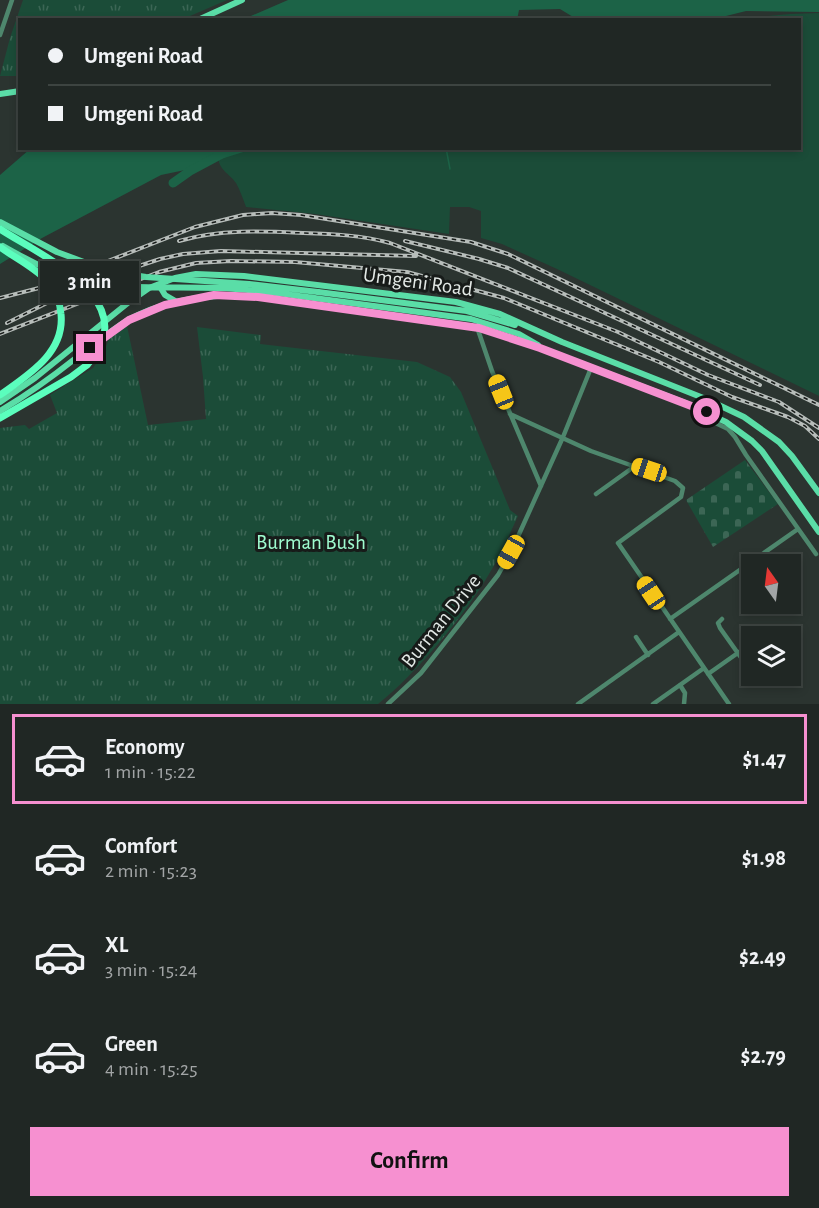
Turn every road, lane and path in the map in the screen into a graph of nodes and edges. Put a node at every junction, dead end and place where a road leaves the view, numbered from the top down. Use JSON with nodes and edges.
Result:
{"nodes":[{"id":1,"x":12,"y":0,"type":"edge"},
{"id":2,"x":242,"y":0,"type":"edge"},
{"id":3,"x":202,"y":18,"type":"edge"},
{"id":4,"x":0,"y":35,"type":"edge"},
{"id":5,"x":18,"y":91,"type":"edge"},
{"id":6,"x":0,"y":94,"type":"edge"},
{"id":7,"x":0,"y":222,"type":"edge"},
{"id":8,"x":0,"y":230,"type":"edge"},
{"id":9,"x":0,"y":246,"type":"edge"},
{"id":10,"x":159,"y":283,"type":"junction"},
{"id":11,"x":316,"y":295,"type":"junction"},
{"id":12,"x":178,"y":302,"type":"junction"},
{"id":13,"x":477,"y":327,"type":"junction"},
{"id":14,"x":536,"y":331,"type":"junction"},
{"id":15,"x":540,"y":348,"type":"junction"},
{"id":16,"x":591,"y":368,"type":"junction"},
{"id":17,"x":0,"y":395,"type":"edge"},
{"id":18,"x":0,"y":402,"type":"edge"},
{"id":19,"x":696,"y":408,"type":"junction"},
{"id":20,"x":0,"y":411,"type":"edge"},
{"id":21,"x":510,"y":414,"type":"junction"},
{"id":22,"x":0,"y":418,"type":"edge"},
{"id":23,"x":563,"y":437,"type":"junction"},
{"id":24,"x":636,"y":466,"type":"junction"},
{"id":25,"x":541,"y":486,"type":"junction"},
{"id":26,"x":819,"y":493,"type":"edge"},
{"id":27,"x":596,"y":494,"type":"dead end"},
{"id":28,"x":798,"y":529,"type":"junction"},
{"id":29,"x":819,"y":532,"type":"edge"},
{"id":30,"x":816,"y":554,"type":"dead end"},
{"id":31,"x":669,"y":619,"type":"junction"},
{"id":32,"x":722,"y":619,"type":"dead end"},
{"id":33,"x":679,"y":632,"type":"junction"},
{"id":34,"x":636,"y":637,"type":"dead end"},
{"id":35,"x":741,"y":650,"type":"edge"},
{"id":36,"x":737,"y":653,"type":"junction"},
{"id":37,"x":648,"y":654,"type":"junction"},
{"id":38,"x":741,"y":659,"type":"edge"},
{"id":39,"x":704,"y":668,"type":"junction"},
{"id":40,"x":708,"y":674,"type":"junction"},
{"id":41,"x":680,"y":685,"type":"junction"},
{"id":42,"x":388,"y":704,"type":"edge"},
{"id":43,"x":578,"y":704,"type":"edge"},
{"id":44,"x":653,"y":704,"type":"edge"},
{"id":45,"x":684,"y":704,"type":"edge"},
{"id":46,"x":729,"y":704,"type":"edge"}],
"edges":[{"from":1,"to":4,"type":"street"},
{"from":2,"to":3,"type":"main road"},
{"from":5,"to":6,"type":"main road"},
{"from":7,"to":11,"type":"main road","bridge":true},
{"from":8,"to":22,"type":"highway","bridge":true},
{"from":9,"to":11,"type":"main road","bridge":true},
{"from":9,"to":17,"type":"highway","bridge":true},
{"from":10,"to":12,"type":"main road"},
{"from":10,"to":14,"type":"main road","name":"Umgeni Road"},
{"from":10,"to":18,"type":"main road","name":"Umgeni Road"},
{"from":11,"to":14,"type":"main road"},
{"from":11,"to":15,"type":"main road"},
{"from":12,"to":13,"type":"main road","name":"Umgeni Road"},
{"from":12,"to":20,"type":"main road","name":"Umgeni Road"},
{"from":13,"to":15,"type":"main road","name":"Umgeni Road"},
{"from":13,"to":21,"type":"street"},
{"from":14,"to":26,"type":"main road","name":"Umgeni Road"},
{"from":15,"to":16,"type":"main road","name":"Umgeni Road"},
{"from":16,"to":19,"type":"main road","name":"Umgeni Road"},
{"from":16,"to":23,"type":"street","name":"Burman Drive"},
{"from":19,"to":28,"type":"street"},
{"from":19,"to":29,"type":"main road","name":"Umgeni Road"},
{"from":21,"to":23,"type":"street"},
{"from":21,"to":25,"type":"street"},
{"from":23,"to":24,"type":"street"},
{"from":23,"to":25,"type":"street","name":"Burman Drive"},
{"from":24,"to":27,"type":"street"},
{"from":24,"to":31,"type":"street"},
{"from":25,"to":42,"type":"street","name":"Burman Drive"},
{"from":28,"to":30,"type":"street"},
{"from":28,"to":31,"type":"street"},
{"from":31,"to":33,"type":"street"},
{"from":32,"to":36,"type":"street"},
{"from":33,"to":37,"type":"street"},
{"from":33,"to":39,"type":"street"},
{"from":34,"to":37,"type":"street"},
{"from":35,"to":36,"type":"street"},
{"from":36,"to":38,"type":"street"},
{"from":36,"to":40,"type":"street"},
{"from":37,"to":43,"type":"street"},
{"from":39,"to":40,"type":"street"},
{"from":39,"to":41,"type":"street"},
{"from":40,"to":46,"type":"street"},
{"from":41,"to":44,"type":"street"},
{"from":41,"to":45,"type":"street"}]}
